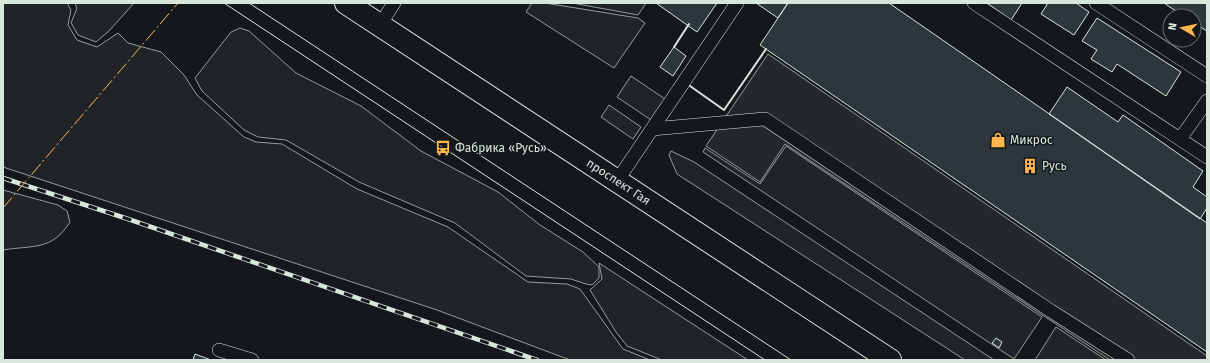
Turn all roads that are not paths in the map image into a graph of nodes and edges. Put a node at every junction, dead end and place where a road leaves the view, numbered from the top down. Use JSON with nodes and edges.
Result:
{"nodes":[{"id":1,"x":346,"y":3,"type":"edge"},
{"id":2,"x":394,"y":3,"type":"edge"},
{"id":3,"x":737,"y":3,"type":"edge"},
{"id":4,"x":974,"y":3,"type":"edge"},
{"id":5,"x":1096,"y":3,"type":"edge"},
{"id":6,"x":380,"y":25,"type":"junction"},
{"id":7,"x":1207,"y":76,"type":"edge"},
{"id":8,"x":1207,"y":101,"type":"edge"},
{"id":9,"x":652,"y":129,"type":"junction"},
{"id":10,"x":1180,"y":139,"type":"junction"},
{"id":11,"x":1207,"y":157,"type":"edge"},
{"id":12,"x":617,"y":181,"type":"junction"},
{"id":13,"x":219,"y":350,"type":"dead end"},
{"id":14,"x":252,"y":360,"type":"edge"},
{"id":15,"x":890,"y":360,"type":"edge"},
{"id":16,"x":1128,"y":360,"type":"edge"}],
"edges":[{"from":1,"to":6,"type":"main road","name":"проспект Гая"},
{"from":2,"to":6,"type":"lane"},
{"from":3,"to":9,"type":"lane"},
{"from":4,"to":10,"type":"lane"},
{"from":5,"to":7,"type":"lane"},
{"from":6,"to":12,"type":"main road","name":"проспект Гая"},
{"from":8,"to":10,"type":"lane"},
{"from":9,"to":12,"type":"lane"},
{"from":9,"to":16,"type":"lane"},
{"from":10,"to":11,"type":"lane"},
{"from":12,"to":15,"type":"main road","name":"проспект Гая"},
{"from":13,"to":14,"type":"lane"}]}
